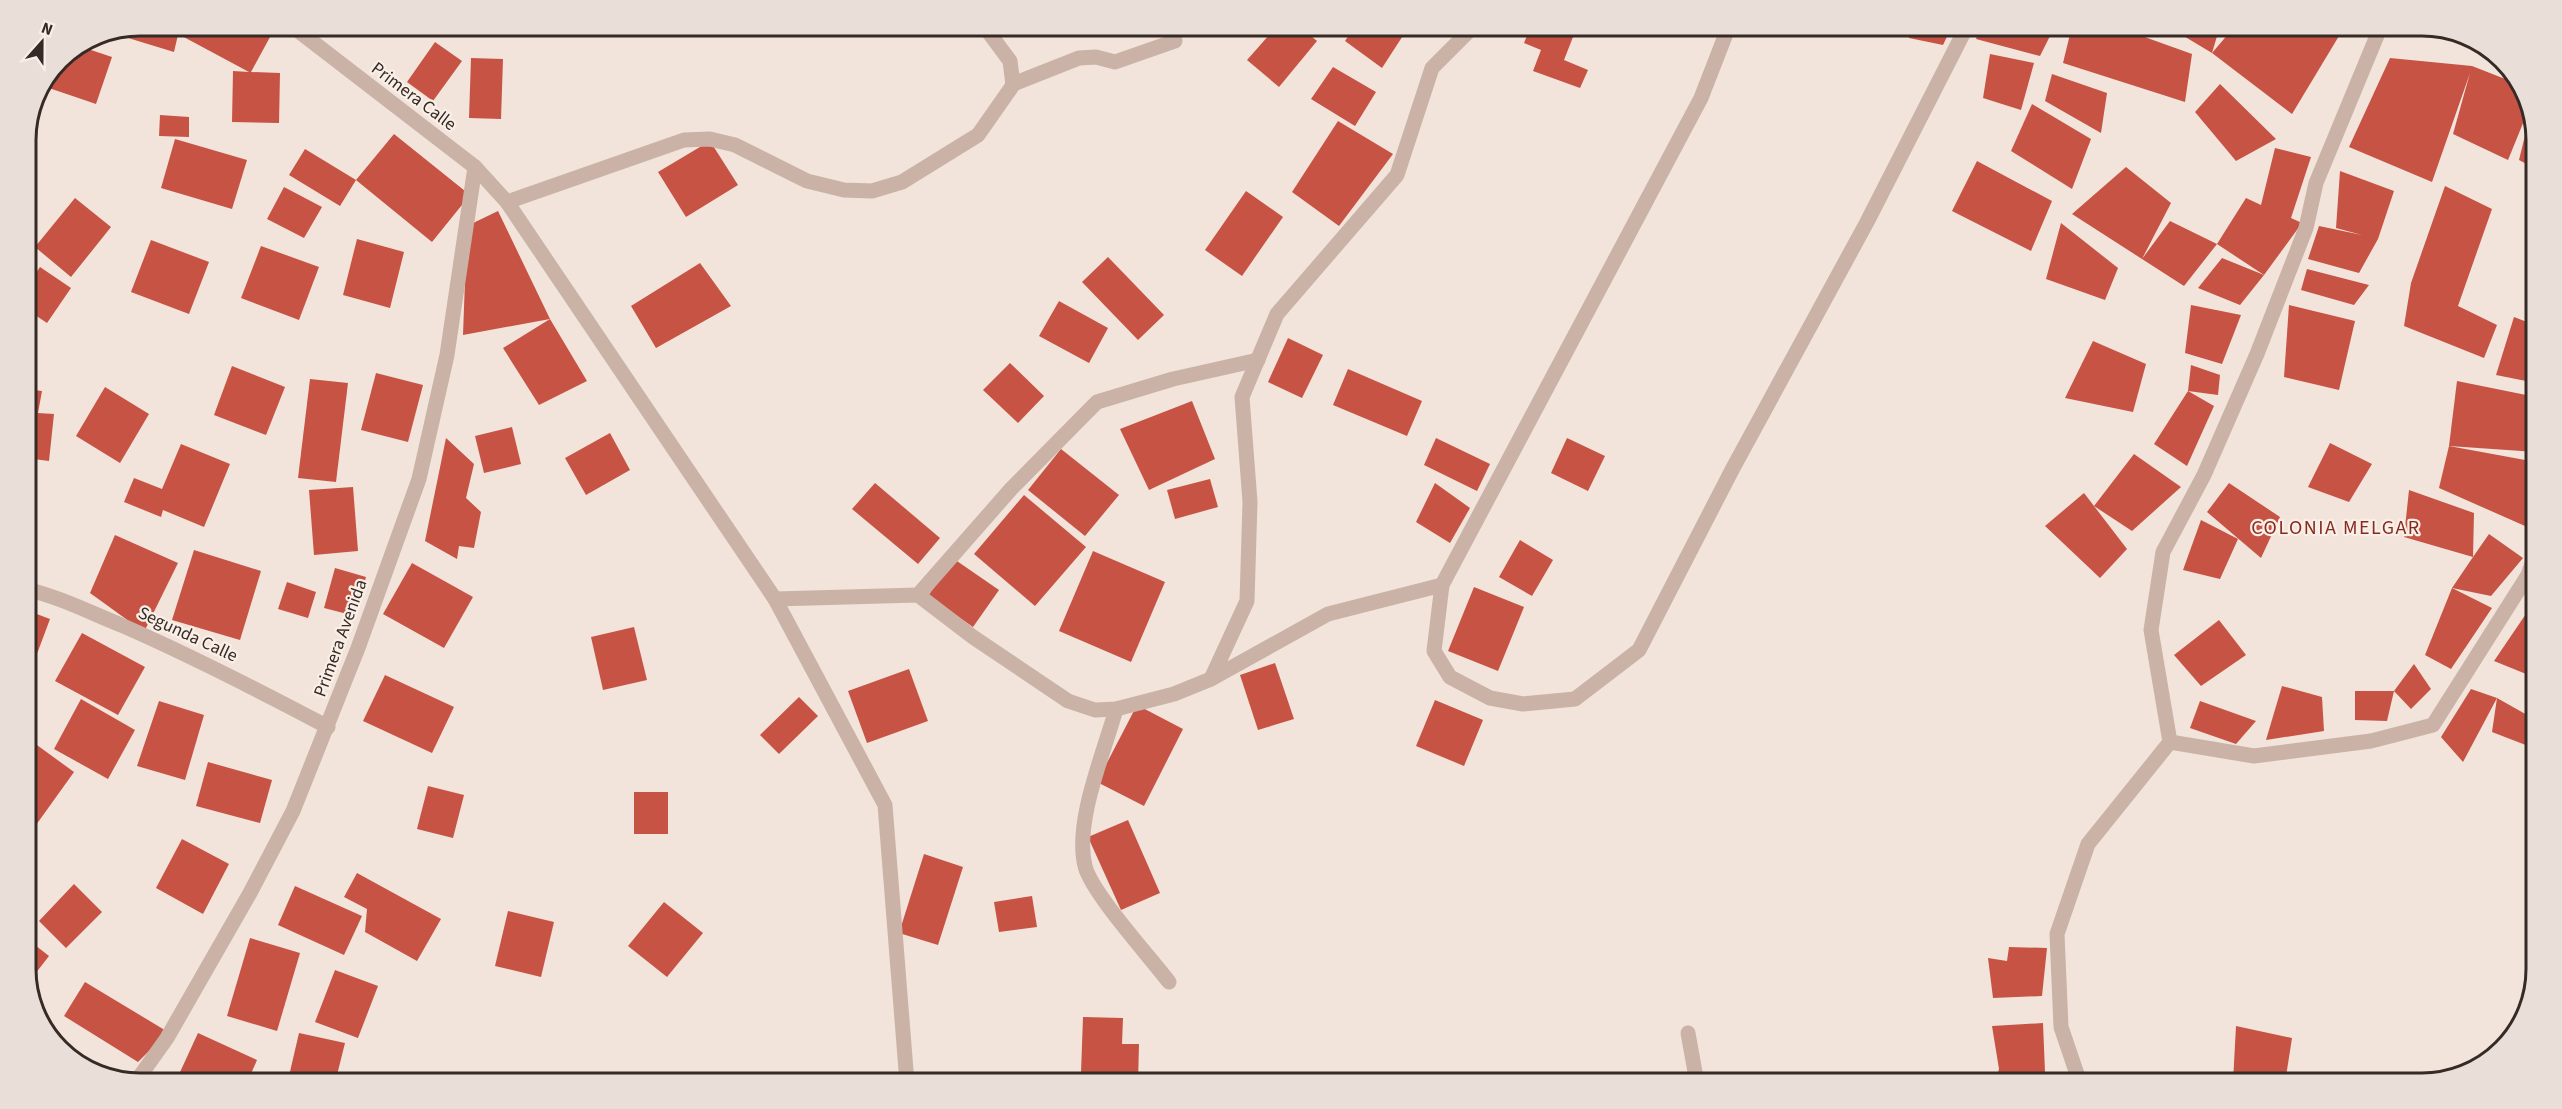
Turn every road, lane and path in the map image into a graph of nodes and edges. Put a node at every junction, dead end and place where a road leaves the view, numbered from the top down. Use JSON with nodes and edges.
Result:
{"nodes":[{"id":1,"x":305,"y":36,"type":"edge"},
{"id":2,"x":991,"y":36,"type":"edge"},
{"id":3,"x":1464,"y":36,"type":"edge"},
{"id":4,"x":1725,"y":36,"type":"edge"},
{"id":5,"x":1962,"y":36,"type":"edge"},
{"id":6,"x":2377,"y":36,"type":"edge"},
{"id":7,"x":1174,"y":41,"type":"dead end"},
{"id":8,"x":1013,"y":84,"type":"junction"},
{"id":9,"x":475,"y":167,"type":"junction"},
{"id":10,"x":507,"y":202,"type":"junction"},
{"id":11,"x":1258,"y":360,"type":"junction"},
{"id":12,"x":2526,"y":578,"type":"edge"},
{"id":13,"x":1442,"y":585,"type":"junction"},
{"id":14,"x":36,"y":592,"type":"edge"},
{"id":15,"x":918,"y":595,"type":"junction"},
{"id":16,"x":775,"y":599,"type":"junction"},
{"id":17,"x":1211,"y":679,"type":"junction"},
{"id":18,"x":1116,"y":709,"type":"junction"},
{"id":19,"x":328,"y":727,"type":"junction"},
{"id":20,"x":2170,"y":742,"type":"junction"},
{"id":21,"x":1169,"y":982,"type":"dead end"},
{"id":22,"x":1688,"y":1033,"type":"dead end"},
{"id":23,"x":142,"y":1073,"type":"edge"},
{"id":24,"x":906,"y":1073,"type":"edge"},
{"id":25,"x":1695,"y":1073,"type":"edge"},
{"id":26,"x":2077,"y":1073,"type":"edge"}],
"edges":[{"from":1,"to":9,"type":"street","name":"Primera Calle"},
{"from":2,"to":8,"type":"street"},
{"from":3,"to":11,"type":"street"},
{"from":4,"to":13,"type":"street"},
{"from":5,"to":13,"type":"street"},
{"from":6,"to":20,"type":"street"},
{"from":7,"to":8,"type":"street"},
{"from":8,"to":10,"type":"street"},
{"from":9,"to":10,"type":"street","name":"Primera Calle"},
{"from":9,"to":19,"type":"street","name":"Primera Avenida"},
{"from":10,"to":16,"type":"street","name":"Primera Calle"},
{"from":11,"to":15,"type":"street"},
{"from":11,"to":17,"type":"street"},
{"from":12,"to":20,"type":"street"},
{"from":13,"to":17,"type":"street"},
{"from":14,"to":19,"type":"street","name":"Segunda Calle"},
{"from":15,"to":16,"type":"street"},
{"from":15,"to":18,"type":"street"},
{"from":16,"to":24,"type":"street","name":"Primera Calle"},
{"from":17,"to":18,"type":"street"},
{"from":18,"to":21,"type":"street"},
{"from":19,"to":23,"type":"street","name":"Primera Avenida"},
{"from":20,"to":26,"type":"street"},
{"from":22,"to":25,"type":"street"}]}
